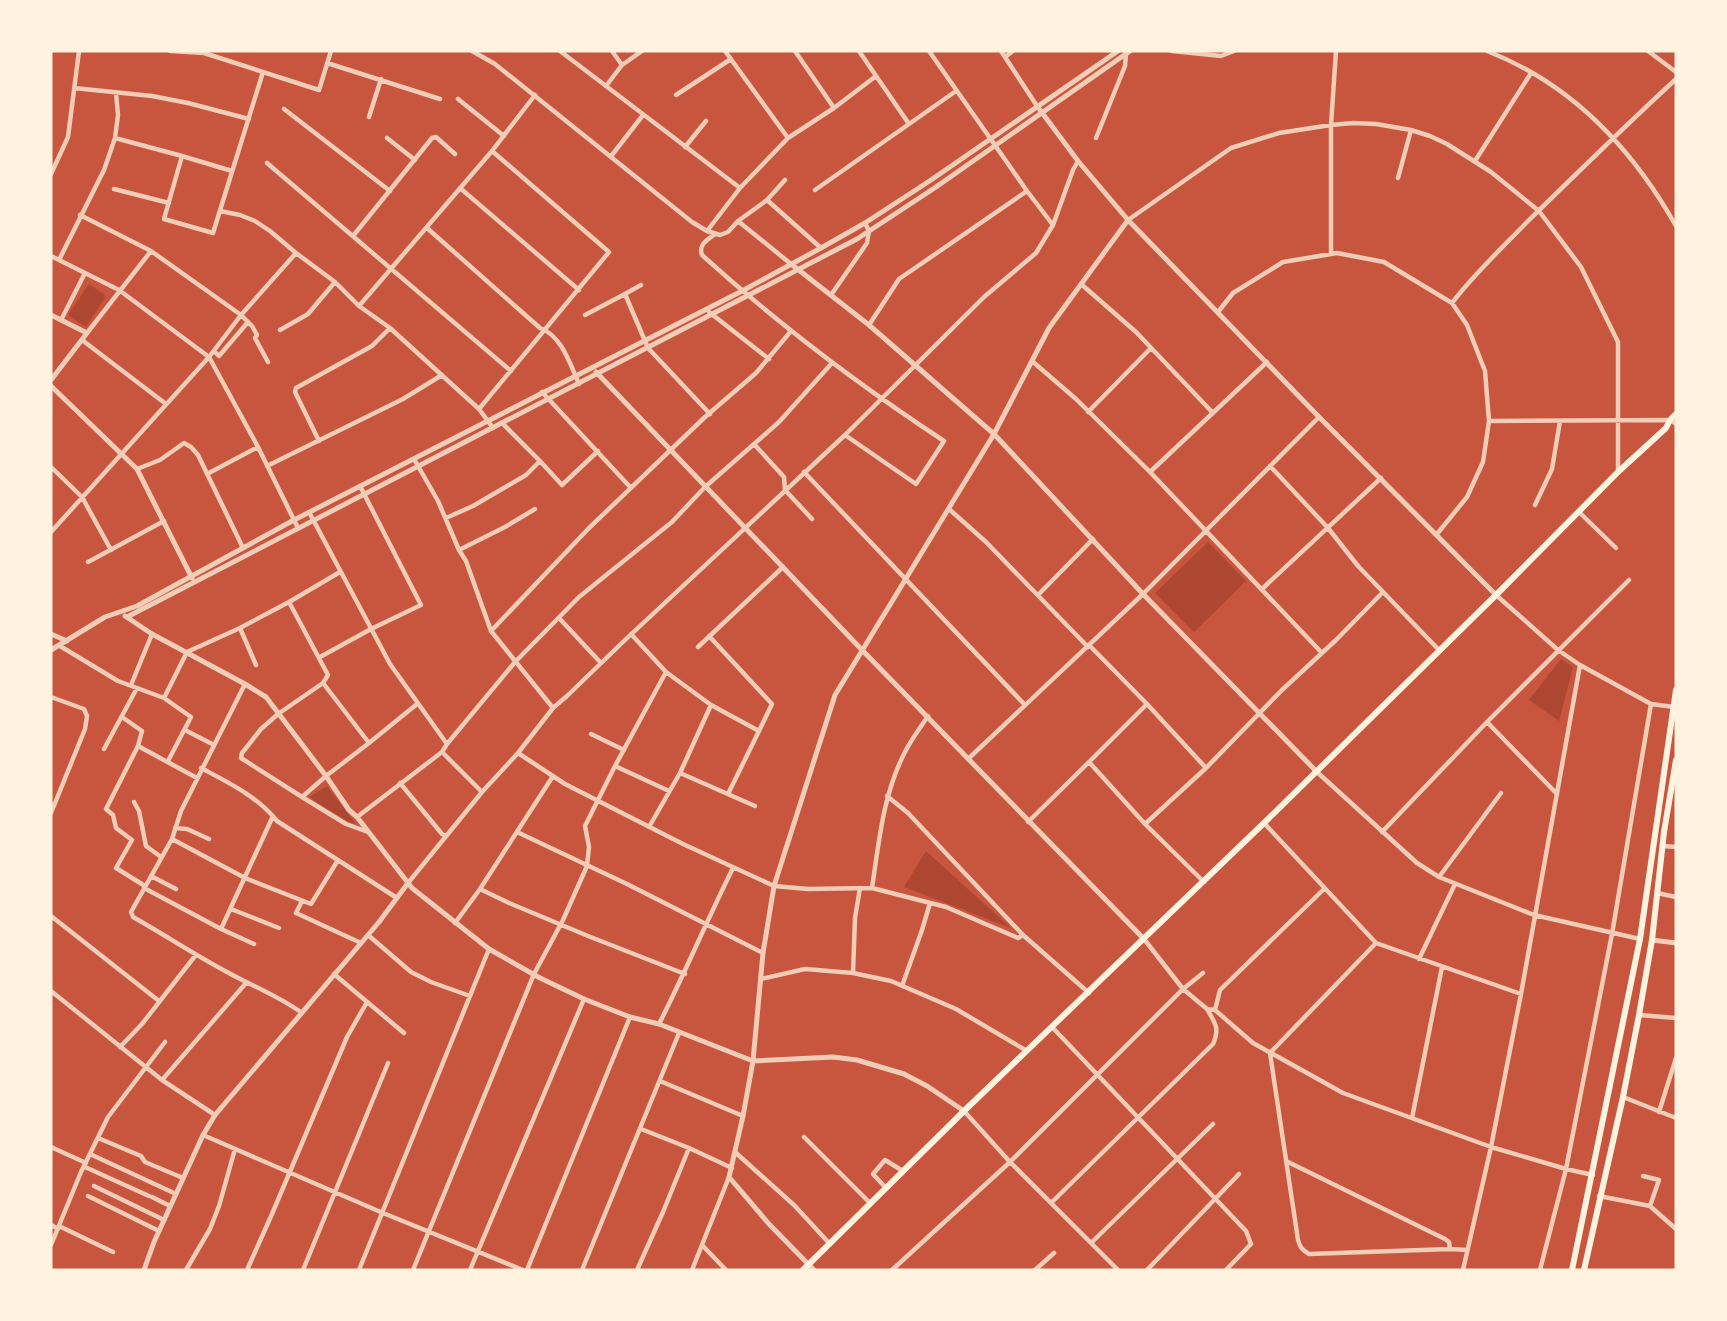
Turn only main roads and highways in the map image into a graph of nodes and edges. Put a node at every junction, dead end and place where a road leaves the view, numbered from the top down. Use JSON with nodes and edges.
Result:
{"nodes":[{"id":1,"x":1676,"y":414,"type":"edge"},
{"id":2,"x":1674,"y":423,"type":"edge"},
{"id":3,"x":1676,"y":690,"type":"edge"},
{"id":4,"x":1676,"y":760,"type":"edge"},
{"id":5,"x":1673,"y":798,"type":"edge"},
{"id":6,"x":1619,"y":1045,"type":"junction"},
{"id":7,"x":1632,"y":1048,"type":"junction"},
{"id":8,"x":803,"y":1270,"type":"edge"},
{"id":9,"x":1572,"y":1270,"type":"edge"},
{"id":10,"x":1584,"y":1270,"type":"edge"}],
"edges":[{"from":1,"to":2,"type":"main road"},
{"from":2,"to":8,"type":"main road"},
{"from":3,"to":6,"type":"main road"},
{"from":4,"to":5,"type":"main road"},
{"from":5,"to":7,"type":"main road"},
{"from":6,"to":7,"type":"main road"},
{"from":6,"to":9,"type":"main road"},
{"from":7,"to":10,"type":"main road"}]}
